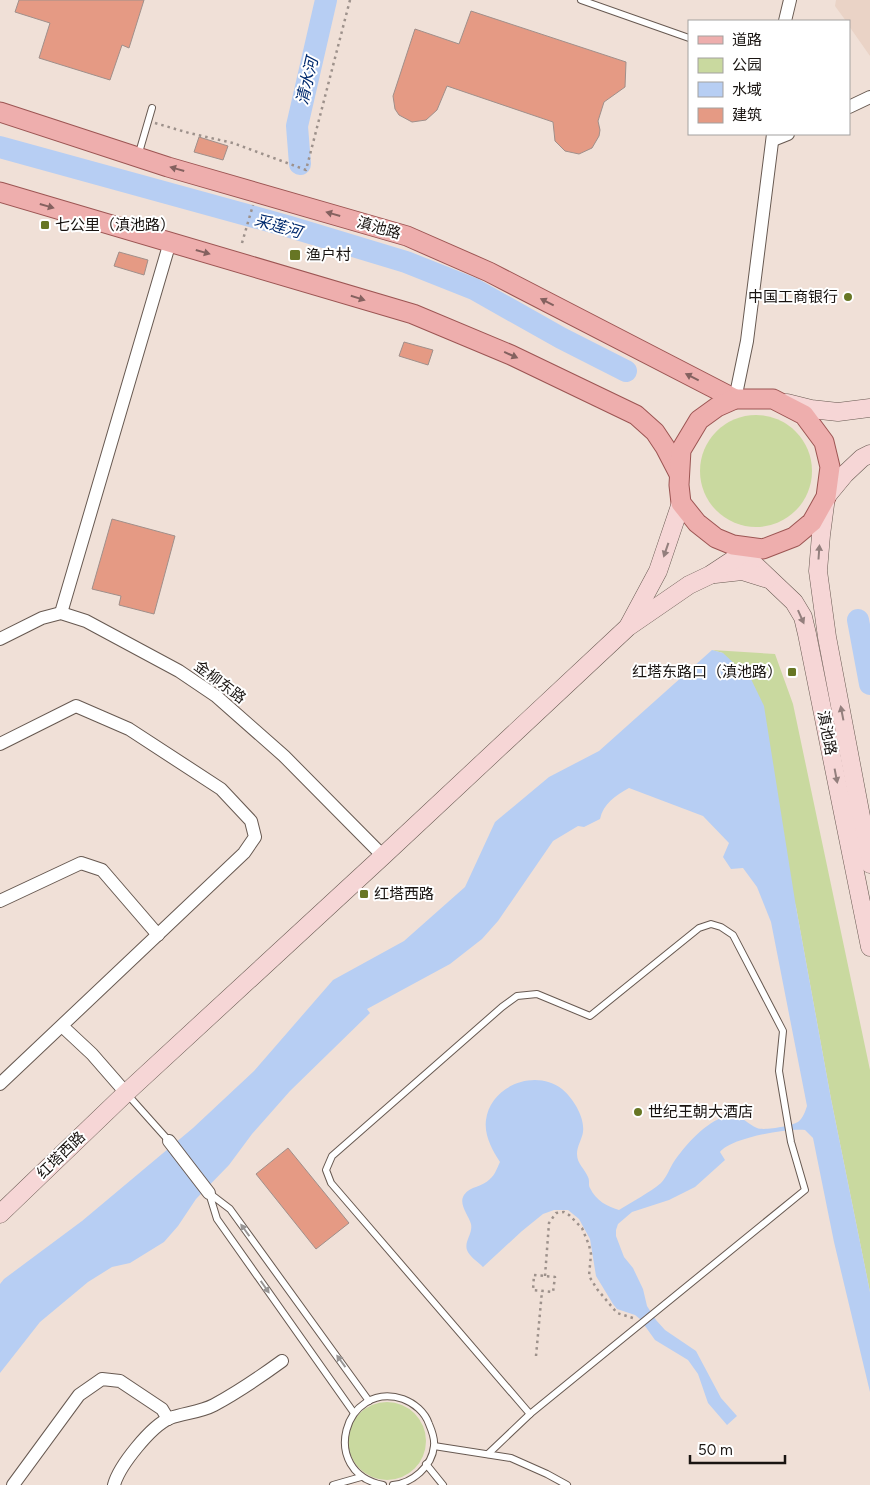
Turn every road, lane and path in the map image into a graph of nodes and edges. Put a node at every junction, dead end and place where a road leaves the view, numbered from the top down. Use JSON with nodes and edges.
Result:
{"nodes":[{"id":1,"x":350,"y":0,"type":"edge"},
{"id":2,"x":581,"y":0,"type":"edge"},
{"id":3,"x":790,"y":0,"type":"edge"},
{"id":4,"x":785,"y":20,"type":"edge"},
{"id":5,"x":688,"y":38,"type":"edge"},
{"id":6,"x":870,"y":97,"type":"edge"},
{"id":7,"x":850,"y":107,"type":"edge"},
{"id":8,"x":152,"y":108,"type":"dead end"},
{"id":9,"x":0,"y":112,"type":"edge"},
{"id":10,"x":148,"y":120,"type":"junction"},
{"id":11,"x":773,"y":137,"type":"edge"},
{"id":12,"x":137,"y":157,"type":"junction"},
{"id":13,"x":0,"y":192,"type":"edge"},
{"id":14,"x":253,"y":205,"type":"dead end"},
{"id":15,"x":170,"y":242,"type":"junction"},
{"id":16,"x":242,"y":243,"type":"dead end"},
{"id":17,"x":735,"y":399,"type":"junction"},
{"id":18,"x":774,"y":399,"type":"junction"},
{"id":19,"x":870,"y":408,"type":"edge"},
{"id":20,"x":870,"y":454,"type":"edge"},
{"id":21,"x":679,"y":474,"type":"junction"},
{"id":22,"x":826,"y":497,"type":"junction"},
{"id":23,"x":681,"y":503,"type":"junction"},
{"id":24,"x":743,"y":549,"type":"junction"},
{"id":25,"x":710,"y":575,"type":"junction"},
{"id":26,"x":771,"y":580,"type":"junction"},
{"id":27,"x":60,"y":613,"type":"junction"},
{"id":28,"x":628,"y":628,"type":"junction"},
{"id":29,"x":0,"y":639,"type":"edge"},
{"id":30,"x":0,"y":744,"type":"edge"},
{"id":31,"x":383,"y":856,"type":"junction"},
{"id":32,"x":870,"y":864,"type":"edge"},
{"id":33,"x":0,"y":901,"type":"edge"},
{"id":34,"x":158,"y":935,"type":"junction"},
{"id":35,"x":870,"y":947,"type":"edge"},
{"id":36,"x":62,"y":1026,"type":"junction"},
{"id":37,"x":0,"y":1084,"type":"edge"},
{"id":38,"x":126,"y":1093,"type":"junction"},
{"id":39,"x":169,"y":1141,"type":"joint"},
{"id":40,"x":209,"y":1193,"type":"junction"},
{"id":41,"x":0,"y":1214,"type":"edge"},
{"id":42,"x":545,"y":1276,"type":"junction"},
{"id":43,"x":542,"y":1291,"type":"junction"},
{"id":44,"x":640,"y":1325,"type":"junction"},
{"id":45,"x":536,"y":1356,"type":"dead end"},
{"id":46,"x":282,"y":1361,"type":"dead end"},
{"id":47,"x":370,"y":1401,"type":"junction"},
{"id":48,"x":354,"y":1413,"type":"junction"},
{"id":49,"x":530,"y":1414,"type":"junction"},
{"id":50,"x":168,"y":1419,"type":"junction"},
{"id":51,"x":434,"y":1446,"type":"junction"},
{"id":52,"x":488,"y":1454,"type":"junction"},
{"id":53,"x":426,"y":1464,"type":"junction"},
{"id":54,"x":361,"y":1477,"type":"junction"},
{"id":55,"x":403,"y":1484,"type":"edge"},
{"id":56,"x":13,"y":1485,"type":"edge"},
{"id":57,"x":114,"y":1485,"type":"edge"},
{"id":58,"x":333,"y":1485,"type":"edge"},
{"id":59,"x":382,"y":1485,"type":"edge"},
{"id":60,"x":393,"y":1485,"type":"edge"},
{"id":61,"x":443,"y":1485,"type":"edge"},
{"id":62,"x":567,"y":1485,"type":"edge"}],
"edges":[{"from":1,"to":10,"type":"path"},
{"from":2,"to":5,"type":"lane"},
{"from":3,"to":4,"type":"street"},
{"from":6,"to":7,"type":"street"},
{"from":8,"to":10,"type":"lane"},
{"from":9,"to":12,"type":"main road","name":"滇池路"},
{"from":10,"to":12,"type":"lane"},
{"from":11,"to":17,"type":"street"},
{"from":17,"to":12,"type":"main road","name":"滇池路","one_way":true},
{"from":13,"to":15,"type":"main road","one_way":true},
{"from":14,"to":16,"type":"path","bridge":true},
{"from":15,"to":21,"type":"main road","one_way":true},
{"from":15,"to":27,"type":"street"},
{"from":17,"to":18,"type":"main road"},
{"from":17,"to":21,"type":"main road"},
{"from":18,"to":19,"type":"street"},
{"from":18,"to":22,"type":"main road"},
{"from":20,"to":22,"type":"street"},
{"from":21,"to":23,"type":"main road"},
{"from":22,"to":24,"type":"main road"},
{"from":32,"to":22,"type":"street","name":"滇池路","one_way":true},
{"from":23,"to":24,"type":"main road"},
{"from":23,"to":28,"type":"street","one_way":true},
{"from":24,"to":25,"type":"street"},
{"from":24,"to":26,"type":"street","name":"滇池路"},
{"from":25,"to":26,"type":"street"},
{"from":25,"to":28,"type":"street"},
{"from":26,"to":35,"type":"street","name":"滇池路","one_way":true},
{"from":27,"to":29,"type":"street"},
{"from":27,"to":31,"type":"street","name":"金柳东路"},
{"from":28,"to":31,"type":"street","name":"红塔西路"},
{"from":30,"to":34,"type":"street"},
{"from":31,"to":38,"type":"street","name":"红塔西路"},
{"from":33,"to":34,"type":"street"},
{"from":34,"to":36,"type":"street"},
{"from":36,"to":37,"type":"street"},
{"from":36,"to":38,"type":"street"},
{"from":38,"to":39,"type":"lane"},
{"from":38,"to":41,"type":"street","name":"红塔西路"},
{"from":39,"to":40,"type":"street"},
{"from":47,"to":40,"type":"lane","one_way":true},
{"from":40,"to":48,"type":"lane","one_way":true},
{"from":42,"to":43,"type":"path"},
{"from":42,"to":43,"type":"path"},
{"from":42,"to":44,"type":"path"},
{"from":43,"to":45,"type":"path"},
{"from":44,"to":49,"type":"lane"},
{"from":44,"to":49,"type":"lane"},
{"from":46,"to":50,"type":"street"},
{"from":47,"to":48,"type":"lane"},
{"from":47,"to":51,"type":"lane"},
{"from":48,"to":54,"type":"lane"},
{"from":49,"to":52,"type":"lane"},
{"from":50,"to":56,"type":"street"},
{"from":50,"to":57,"type":"street"},
{"from":51,"to":52,"type":"lane"},
{"from":51,"to":53,"type":"lane"},
{"from":52,"to":62,"type":"lane"},
{"from":53,"to":55,"type":"lane"},
{"from":53,"to":61,"type":"lane"},
{"from":54,"to":58,"type":"lane"},
{"from":54,"to":59,"type":"lane"},
{"from":55,"to":60,"type":"lane"}]}
